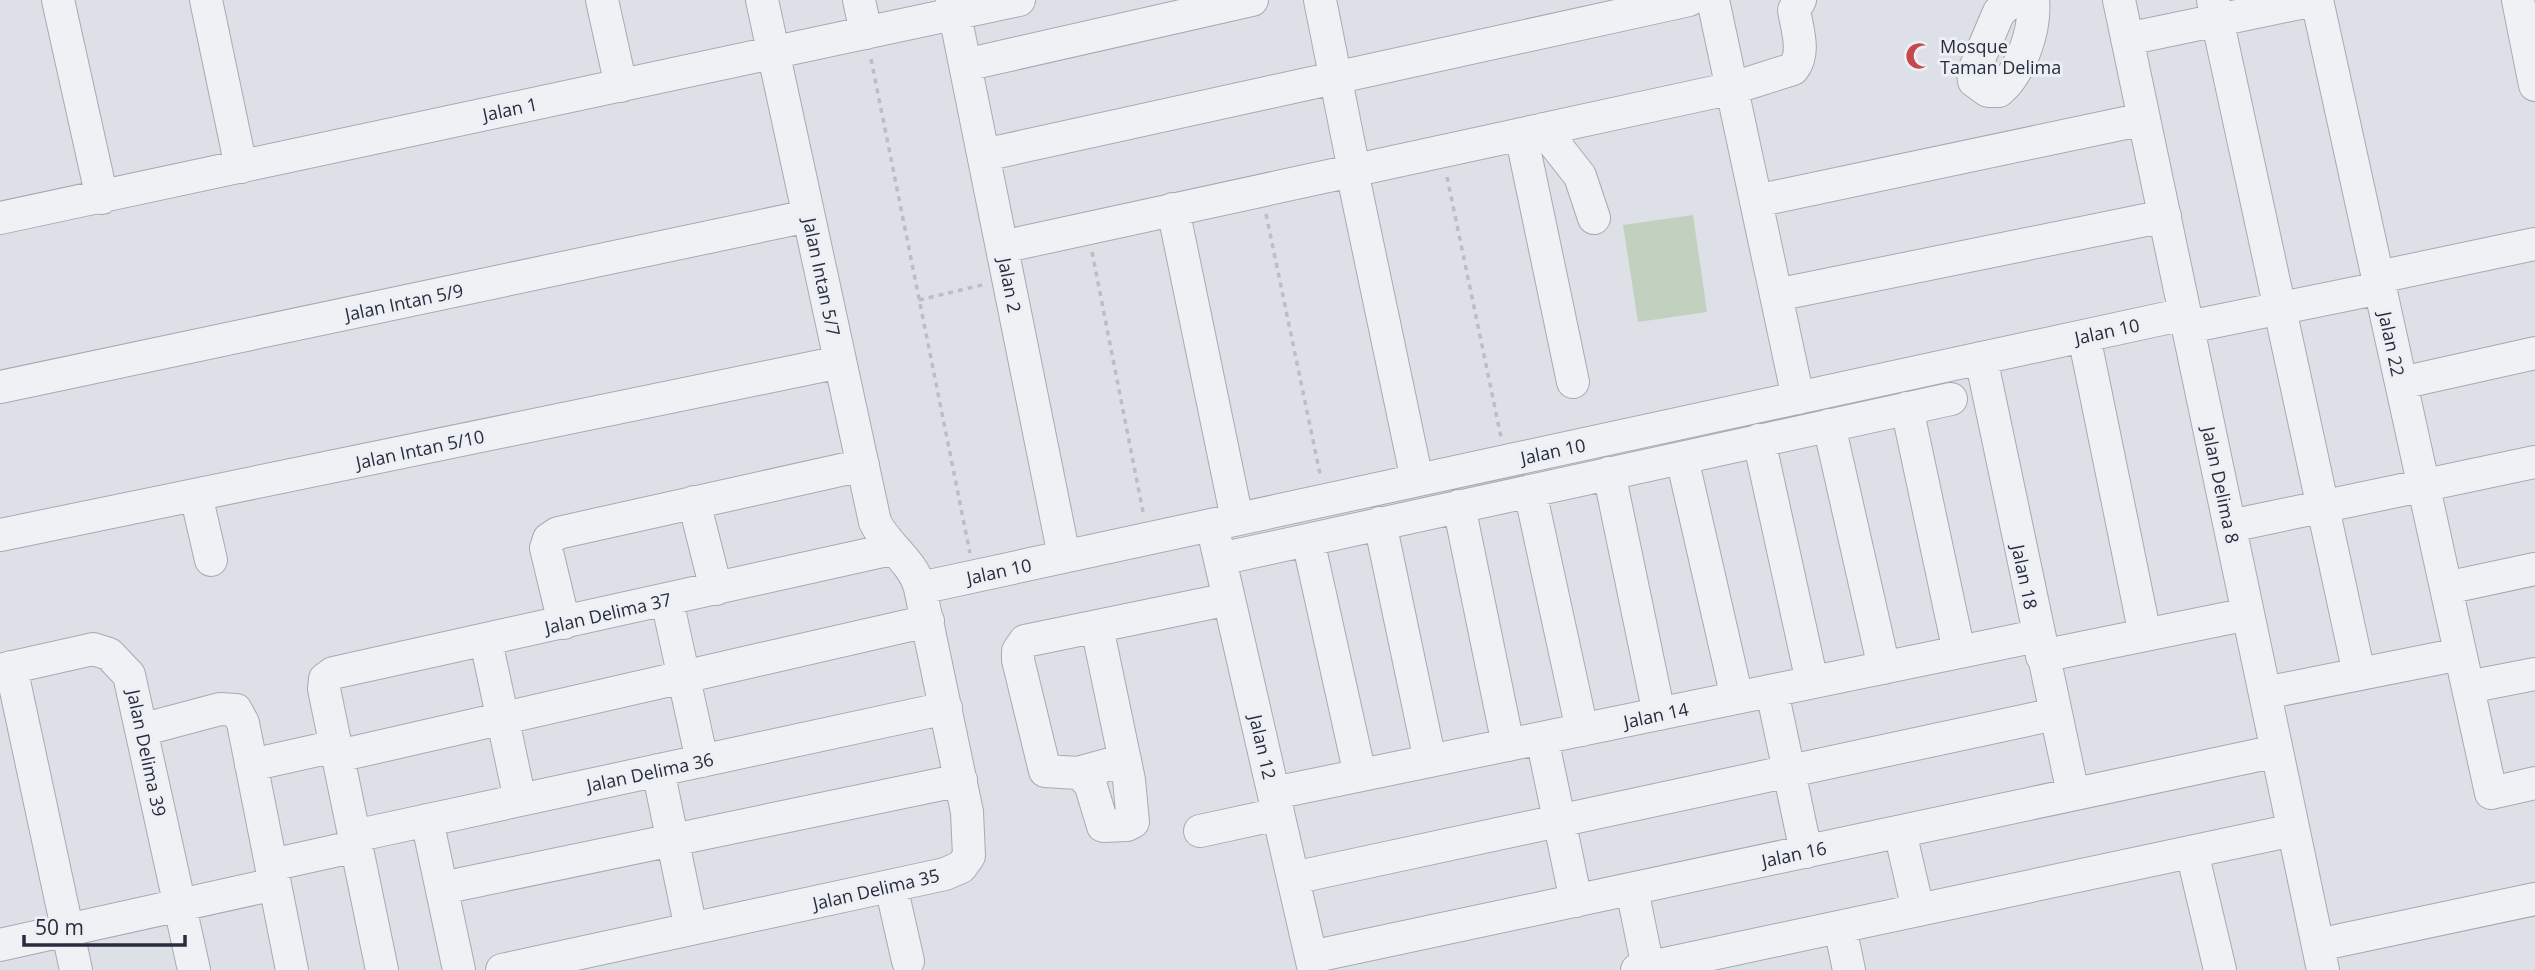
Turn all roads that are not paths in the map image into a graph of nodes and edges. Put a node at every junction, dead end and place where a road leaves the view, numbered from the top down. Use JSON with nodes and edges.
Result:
{"nodes":[{"id":1,"x":58,"y":0,"type":"edge"},
{"id":2,"x":208,"y":0,"type":"edge"},
{"id":3,"x":603,"y":0,"type":"edge"},
{"id":4,"x":762,"y":0,"type":"edge"},
{"id":5,"x":859,"y":0,"type":"edge"},
{"id":6,"x":1252,"y":0,"type":"edge"},
{"id":7,"x":1320,"y":0,"type":"edge"},
{"id":8,"x":1689,"y":0,"type":"edge"},
{"id":9,"x":1713,"y":0,"type":"edge"},
{"id":10,"x":2014,"y":0,"type":"edge"},
{"id":11,"x":2033,"y":0,"type":"edge"},
{"id":12,"x":2119,"y":0,"type":"edge"},
{"id":13,"x":2316,"y":0,"type":"edge"},
{"id":14,"x":2518,"y":0,"type":"edge"},
{"id":15,"x":1010,"y":1,"type":"edge"},
{"id":16,"x":1790,"y":3,"type":"edge"},
{"id":17,"x":954,"y":7,"type":"edge"},
{"id":18,"x":2215,"y":10,"type":"edge"},
{"id":19,"x":866,"y":33,"type":"junction"},
{"id":20,"x":2127,"y":39,"type":"junction"},
{"id":21,"x":773,"y":53,"type":"junction"},
{"id":22,"x":965,"y":65,"type":"junction"},
{"id":23,"x":1335,"y":78,"type":"junction"},
{"id":24,"x":2535,"y":85,"type":"edge"},
{"id":25,"x":621,"y":86,"type":"junction"},
{"id":26,"x":1732,"y":88,"type":"junction"},
{"id":27,"x":2144,"y":119,"type":"junction"},
{"id":28,"x":1532,"y":132,"type":"junction"},
{"id":29,"x":984,"y":155,"type":"junction"},
{"id":30,"x":242,"y":167,"type":"junction"},
{"id":31,"x":1353,"y":170,"type":"junction"},
{"id":32,"x":102,"y":198,"type":"junction"},
{"id":33,"x":1756,"y":201,"type":"junction"},
{"id":34,"x":1173,"y":209,"type":"junction"},
{"id":35,"x":808,"y":216,"type":"junction"},
{"id":36,"x":2165,"y":216,"type":"junction"},
{"id":37,"x":0,"y":218,"type":"edge"},
{"id":38,"x":1594,"y":218,"type":"dead end"},
{"id":39,"x":2535,"y":243,"type":"edge"},
{"id":40,"x":1002,"y":247,"type":"junction"},
{"id":41,"x":2379,"y":283,"type":"junction"},
{"id":42,"x":1776,"y":295,"type":"junction"},
{"id":43,"x":2280,"y":309,"type":"junction"},
{"id":44,"x":2187,"y":320,"type":"junction"},
{"id":45,"x":2084,"y":336,"type":"junction"},
{"id":46,"x":2535,"y":353,"type":"edge"},
{"id":47,"x":1981,"y":358,"type":"junction"},
{"id":48,"x":841,"y":362,"type":"junction"},
{"id":49,"x":1573,"y":382,"type":"dead end"},
{"id":50,"x":2401,"y":383,"type":"junction"},
{"id":51,"x":0,"y":387,"type":"edge"},
{"id":52,"x":1798,"y":398,"type":"junction"},
{"id":53,"x":1951,"y":399,"type":"dead end"},
{"id":54,"x":1907,"y":408,"type":"junction"},
{"id":55,"x":1829,"y":425,"type":"junction"},
{"id":56,"x":1759,"y":440,"type":"junction"},
{"id":57,"x":1682,"y":458,"type":"junction"},
{"id":58,"x":2535,"y":462,"type":"edge"},
{"id":59,"x":863,"y":465,"type":"junction"},
{"id":60,"x":1609,"y":473,"type":"junction"},
{"id":61,"x":1417,"y":480,"type":"junction"},
{"id":62,"x":2423,"y":486,"type":"junction"},
{"id":63,"x":1530,"y":491,"type":"junction"},
{"id":64,"x":196,"y":495,"type":"junction"},
{"id":65,"x":694,"y":502,"type":"junction"},
{"id":66,"x":1459,"y":506,"type":"junction"},
{"id":67,"x":2323,"y":506,"type":"junction"},
{"id":68,"x":1224,"y":522,"type":"junction"},
{"id":69,"x":1380,"y":523,"type":"junction"},
{"id":70,"x":2230,"y":526,"type":"junction"},
{"id":71,"x":0,"y":535,"type":"edge"},
{"id":72,"x":1308,"y":540,"type":"junction"},
{"id":73,"x":892,"y":548,"type":"junction"},
{"id":74,"x":1064,"y":556,"type":"junction"},
{"id":75,"x":1220,"y":559,"type":"junction"},
{"id":76,"x":211,"y":560,"type":"dead end"},
{"id":77,"x":2535,"y":569,"type":"edge"},
{"id":78,"x":920,"y":587,"type":"junction"},
{"id":79,"x":2446,"y":587,"type":"junction"},
{"id":80,"x":716,"y":589,"type":"junction"},
{"id":81,"x":1229,"y":599,"type":"junction"},
{"id":82,"x":667,"y":600,"type":"junction"},
{"id":83,"x":2248,"y":614,"type":"junction"},
{"id":84,"x":928,"y":621,"type":"junction"},
{"id":85,"x":564,"y":623,"type":"junction"},
{"id":86,"x":1097,"y":626,"type":"junction"},
{"id":87,"x":2145,"y":635,"type":"junction"},
{"id":88,"x":486,"y":641,"type":"junction"},
{"id":89,"x":2040,"y":646,"type":"junction"},
{"id":90,"x":1959,"y":652,"type":"junction"},
{"id":91,"x":2460,"y":654,"type":"junction"},
{"id":92,"x":5,"y":668,"type":"edge"},
{"id":93,"x":1884,"y":668,"type":"junction"},
{"id":94,"x":2359,"y":674,"type":"junction"},
{"id":95,"x":2535,"y":674,"type":"edge"},
{"id":96,"x":684,"y":677,"type":"junction"},
{"id":97,"x":1812,"y":682,"type":"junction"},
{"id":98,"x":2468,"y":687,"type":"junction"},
{"id":99,"x":1772,"y":691,"type":"junction"},
{"id":100,"x":2265,"y":694,"type":"junction"},
{"id":101,"x":1737,"y":698,"type":"junction"},
{"id":102,"x":946,"y":708,"type":"junction"},
{"id":103,"x":1659,"y":714,"type":"junction"},
{"id":104,"x":2056,"y":714,"type":"junction"},
{"id":105,"x":502,"y":718,"type":"junction"},
{"id":106,"x":141,"y":730,"type":"junction"},
{"id":107,"x":1582,"y":730,"type":"junction"},
{"id":108,"x":1542,"y":738,"type":"junction"},
{"id":109,"x":1508,"y":745,"type":"junction"},
{"id":110,"x":337,"y":751,"type":"junction"},
{"id":111,"x":2277,"y":751,"type":"junction"},
{"id":112,"x":1125,"y":760,"type":"junction"},
{"id":113,"x":702,"y":761,"type":"junction"},
{"id":114,"x":1430,"y":761,"type":"junction"},
{"id":115,"x":251,"y":765,"type":"junction"},
{"id":116,"x":658,"y":770,"type":"junction"},
{"id":117,"x":1789,"y":771,"type":"junction"},
{"id":118,"x":1078,"y":773,"type":"junction"},
{"id":119,"x":1360,"y":775,"type":"junction"},
{"id":120,"x":961,"y":780,"type":"junction"},
{"id":121,"x":2535,"y":783,"type":"edge"},
{"id":122,"x":2073,"y":794,"type":"junction"},
{"id":123,"x":520,"y":800,"type":"junction"},
{"id":124,"x":1276,"y":804,"type":"junction"},
{"id":125,"x":427,"y":820,"type":"junction"},
{"id":126,"x":1560,"y":821,"type":"junction"},
{"id":127,"x":1200,"y":831,"type":"dead end"},
{"id":128,"x":2293,"y":831,"type":"junction"},
{"id":129,"x":1900,"y":832,"type":"junction"},
{"id":130,"x":356,"y":841,"type":"junction"},
{"id":131,"x":673,"y":841,"type":"junction"},
{"id":132,"x":1806,"y":852,"type":"junction"},
{"id":133,"x":2192,"y":852,"type":"junction"},
{"id":134,"x":273,"y":874,"type":"junction"},
{"id":135,"x":1293,"y":878,"type":"junction"},
{"id":136,"x":891,"y":886,"type":"junction"},
{"id":137,"x":442,"y":888,"type":"junction"},
{"id":138,"x":1632,"y":889,"type":"junction"},
{"id":139,"x":2535,"y":898,"type":"edge"},
{"id":140,"x":1576,"y":901,"type":"junction"},
{"id":141,"x":180,"y":905,"type":"junction"},
{"id":142,"x":1918,"y":910,"type":"junction"},
{"id":143,"x":1840,"y":927,"type":"junction"},
{"id":144,"x":691,"y":929,"type":"junction"},
{"id":145,"x":68,"y":930,"type":"junction"},
{"id":146,"x":0,"y":945,"type":"edge"},
{"id":147,"x":2320,"y":958,"type":"edge"},
{"id":148,"x":908,"y":961,"type":"dead end"},
{"id":149,"x":1313,"y":964,"type":"edge"},
{"id":150,"x":1642,"y":969,"type":"edge"},
{"id":151,"x":76,"y":970,"type":"edge"},
{"id":152,"x":194,"y":970,"type":"edge"},
{"id":153,"x":292,"y":970,"type":"edge"},
{"id":154,"x":382,"y":970,"type":"edge"},
{"id":155,"x":459,"y":970,"type":"edge"},
{"id":156,"x":502,"y":970,"type":"edge"},
{"id":157,"x":1849,"y":970,"type":"edge"},
{"id":158,"x":2220,"y":970,"type":"edge"}],
"edges":[{"from":1,"to":32,"type":"street"},
{"from":2,"to":30,"type":"street"},
{"from":3,"to":25,"type":"street"},
{"from":4,"to":21,"type":"street","name":"Jalan Intan 5/7"},
{"from":5,"to":19,"type":"street"},
{"from":6,"to":22,"type":"street"},
{"from":7,"to":23,"type":"street"},
{"from":8,"to":23,"type":"street"},
{"from":9,"to":26,"type":"street"},
{"from":10,"to":11,"type":"street"},
{"from":12,"to":20,"type":"street","name":"Jalan Delima 8"},
{"from":13,"to":18,"type":"street"},
{"from":13,"to":41,"type":"street","name":"Jalan 22"},
{"from":14,"to":24,"type":"street"},
{"from":15,"to":17,"type":"street","name":"Jalan 1"},
{"from":16,"to":26,"type":"street"},
{"from":17,"to":19,"type":"street","name":"Jalan 1"},
{"from":17,"to":22,"type":"street","name":"Jalan 2"},
{"from":18,"to":20,"type":"street"},
{"from":18,"to":43,"type":"street"},
{"from":19,"to":21,"type":"street","name":"Jalan 1"},
{"from":20,"to":27,"type":"street","name":"Jalan Delima 8"},
{"from":21,"to":25,"type":"street","name":"Jalan 1"},
{"from":21,"to":35,"type":"street","name":"Jalan Intan 5/7"},
{"from":22,"to":29,"type":"street","name":"Jalan 2"},
{"from":23,"to":29,"type":"street"},
{"from":23,"to":31,"type":"street"},
{"from":25,"to":30,"type":"street","name":"Jalan 1"},
{"from":26,"to":28,"type":"street"},
{"from":26,"to":33,"type":"street"},
{"from":27,"to":33,"type":"street"},
{"from":27,"to":36,"type":"street","name":"Jalan Delima 8"},
{"from":28,"to":31,"type":"street"},
{"from":28,"to":38,"type":"street"},
{"from":28,"to":49,"type":"street"},
{"from":29,"to":40,"type":"street","name":"Jalan 2"},
{"from":30,"to":32,"type":"street","name":"Jalan 1"},
{"from":31,"to":34,"type":"street"},
{"from":31,"to":61,"type":"street"},
{"from":32,"to":37,"type":"street","name":"Jalan 1"},
{"from":33,"to":42,"type":"street"},
{"from":34,"to":40,"type":"street"},
{"from":34,"to":68,"type":"street","name":"Jalan 12"},
{"from":35,"to":48,"type":"street","name":"Jalan Intan 5/7"},
{"from":35,"to":51,"type":"street","name":"Jalan Intan 5/9"},
{"from":36,"to":42,"type":"street"},
{"from":36,"to":44,"type":"street","name":"Jalan Delima 8"},
{"from":39,"to":41,"type":"street","name":"Jalan 10"},
{"from":40,"to":74,"type":"street","name":"Jalan 2"},
{"from":41,"to":43,"type":"street","name":"Jalan 10"},
{"from":41,"to":50,"type":"street","name":"Jalan 22"},
{"from":42,"to":52,"type":"street"},
{"from":43,"to":44,"type":"street","name":"Jalan 10"},
{"from":43,"to":67,"type":"street"},
{"from":44,"to":45,"type":"street","name":"Jalan 10"},
{"from":44,"to":70,"type":"street","name":"Jalan Delima 8"},
{"from":45,"to":47,"type":"street","name":"Jalan 10"},
{"from":45,"to":87,"type":"street"},
{"from":46,"to":50,"type":"street"},
{"from":47,"to":52,"type":"street","name":"Jalan 10"},
{"from":47,"to":89,"type":"street","name":"Jalan 18"},
{"from":48,"to":59,"type":"street","name":"Jalan Intan 5/7"},
{"from":48,"to":64,"type":"street","name":"Jalan Intan 5/10"},
{"from":50,"to":62,"type":"street","name":"Jalan 22"},
{"from":52,"to":61,"type":"street","name":"Jalan 10"},
{"from":53,"to":54,"type":"street"},
{"from":54,"to":55,"type":"street"},
{"from":54,"to":90,"type":"street"},
{"from":55,"to":56,"type":"street"},
{"from":55,"to":93,"type":"street"},
{"from":56,"to":57,"type":"street"},
{"from":56,"to":97,"type":"street"},
{"from":57,"to":60,"type":"street"},
{"from":57,"to":101,"type":"street"},
{"from":58,"to":62,"type":"street"},
{"from":59,"to":65,"type":"street"},
{"from":59,"to":73,"type":"street","name":"Jalan Intan 5/7"},
{"from":60,"to":63,"type":"street"},
{"from":60,"to":103,"type":"street"},
{"from":61,"to":68,"type":"street","name":"Jalan 10"},
{"from":62,"to":67,"type":"street"},
{"from":62,"to":79,"type":"street","name":"Jalan 22"},
{"from":63,"to":66,"type":"street"},
{"from":63,"to":107,"type":"street"},
{"from":64,"to":71,"type":"street","name":"Jalan Intan 5/10"},
{"from":64,"to":76,"type":"street"},
{"from":65,"to":80,"type":"street"},
{"from":65,"to":85,"type":"street"},
{"from":66,"to":69,"type":"street"},
{"from":66,"to":109,"type":"street"},
{"from":67,"to":70,"type":"street"},
{"from":67,"to":94,"type":"street"},
{"from":68,"to":74,"type":"street","name":"Jalan 10"},
{"from":68,"to":75,"type":"street","name":"Jalan 12"},
{"from":69,"to":72,"type":"street"},
{"from":69,"to":114,"type":"street"},
{"from":70,"to":83,"type":"street","name":"Jalan Delima 8"},
{"from":72,"to":75,"type":"street"},
{"from":72,"to":119,"type":"street"},
{"from":73,"to":78,"type":"street","name":"Jalan Delima 35"},
{"from":73,"to":80,"type":"street","name":"Jalan Delima 37"},
{"from":74,"to":78,"type":"street","name":"Jalan 10"},
{"from":75,"to":81,"type":"street","name":"Jalan 12"},
{"from":77,"to":79,"type":"street"},
{"from":78,"to":84,"type":"street","name":"Jalan Delima 35"},
{"from":79,"to":91,"type":"street","name":"Jalan 22"},
{"from":80,"to":82,"type":"street","name":"Jalan Delima 37"},
{"from":81,"to":86,"type":"street"},
{"from":81,"to":124,"type":"street","name":"Jalan 12"},
{"from":82,"to":85,"type":"street","name":"Jalan Delima 37"},
{"from":82,"to":96,"type":"street"},
{"from":83,"to":87,"type":"street","name":"Jalan 14"},
{"from":83,"to":100,"type":"street","name":"Jalan Delima 8"},
{"from":84,"to":96,"type":"street"},
{"from":84,"to":102,"type":"street","name":"Jalan Delima 35"},
{"from":85,"to":88,"type":"street","name":"Jalan Delima 37"},
{"from":86,"to":112,"type":"street"},
{"from":86,"to":118,"type":"street"},
{"from":87,"to":89,"type":"street","name":"Jalan 14"},
{"from":88,"to":105,"type":"street"},
{"from":88,"to":110,"type":"street","name":"Jalan Delima 37"},
{"from":89,"to":90,"type":"street","name":"Jalan 14"},
{"from":89,"to":104,"type":"street","name":"Jalan 18"},
{"from":90,"to":93,"type":"street","name":"Jalan 14"},
{"from":91,"to":94,"type":"street"},
{"from":91,"to":98,"type":"street","name":"Jalan 22"},
{"from":92,"to":106,"type":"street","name":"Jalan Delima 39"},
{"from":92,"to":145,"type":"street"},
{"from":93,"to":97,"type":"street","name":"Jalan 14"},
{"from":94,"to":100,"type":"street"},
{"from":95,"to":98,"type":"street"},
{"from":96,"to":105,"type":"street"},
{"from":96,"to":113,"type":"street"},
{"from":97,"to":99,"type":"street","name":"Jalan 14"},
{"from":98,"to":121,"type":"street","name":"Jalan 22"},
{"from":99,"to":101,"type":"street","name":"Jalan 14"},
{"from":99,"to":117,"type":"street"},
{"from":100,"to":111,"type":"street","name":"Jalan Delima 8"},
{"from":101,"to":103,"type":"street","name":"Jalan 14"},
{"from":102,"to":113,"type":"street","name":"Jalan Delima 36"},
{"from":102,"to":120,"type":"street","name":"Jalan Delima 35"},
{"from":103,"to":107,"type":"street","name":"Jalan 14"},
{"from":104,"to":117,"type":"street"},
{"from":104,"to":122,"type":"street","name":"Jalan 18"},
{"from":105,"to":110,"type":"street"},
{"from":105,"to":123,"type":"street"},
{"from":106,"to":115,"type":"street"},
{"from":106,"to":141,"type":"street","name":"Jalan Delima 39"},
{"from":107,"to":108,"type":"street","name":"Jalan 14"},
{"from":108,"to":109,"type":"street","name":"Jalan 14"},
{"from":108,"to":126,"type":"street"},
{"from":109,"to":114,"type":"street","name":"Jalan 14"},
{"from":110,"to":115,"type":"street"},
{"from":110,"to":130,"type":"street"},
{"from":111,"to":122,"type":"street","name":"Jalan 16"},
{"from":111,"to":128,"type":"street","name":"Jalan Delima 8"},
{"from":112,"to":118,"type":"street"},
{"from":112,"to":118,"type":"street"},
{"from":113,"to":116,"type":"street","name":"Jalan Delima 36"},
{"from":114,"to":119,"type":"street","name":"Jalan 14"},
{"from":115,"to":134,"type":"street"},
{"from":116,"to":123,"type":"street","name":"Jalan Delima 36"},
{"from":116,"to":131,"type":"street"},
{"from":117,"to":126,"type":"street"},
{"from":117,"to":132,"type":"street"},
{"from":119,"to":124,"type":"street","name":"Jalan 14"},
{"from":120,"to":131,"type":"street"},
{"from":120,"to":136,"type":"street","name":"Jalan Delima 35"},
{"from":122,"to":129,"type":"street","name":"Jalan 16"},
{"from":123,"to":125,"type":"street","name":"Jalan Delima 36"},
{"from":124,"to":127,"type":"street","name":"Jalan 14"},
{"from":124,"to":135,"type":"street","name":"Jalan 12"},
{"from":125,"to":130,"type":"street","name":"Jalan Delima 36"},
{"from":125,"to":137,"type":"street"},
{"from":126,"to":135,"type":"street"},
{"from":126,"to":140,"type":"street"},
{"from":128,"to":133,"type":"street"},
{"from":128,"to":147,"type":"street","name":"Jalan Delima 8"},
{"from":129,"to":132,"type":"street","name":"Jalan 16"},
{"from":129,"to":142,"type":"street"},
{"from":130,"to":134,"type":"street","name":"Jalan Delima 36"},
{"from":130,"to":154,"type":"street"},
{"from":131,"to":137,"type":"street"},
{"from":131,"to":144,"type":"street"},
{"from":132,"to":138,"type":"street","name":"Jalan 16"},
{"from":133,"to":142,"type":"street"},
{"from":133,"to":158,"type":"street"},
{"from":134,"to":141,"type":"street","name":"Jalan Delima 36"},
{"from":134,"to":153,"type":"street"},
{"from":135,"to":149,"type":"street","name":"Jalan 12"},
{"from":136,"to":144,"type":"street","name":"Jalan Delima 35"},
{"from":136,"to":148,"type":"street"},
{"from":137,"to":155,"type":"street"},
{"from":138,"to":140,"type":"street","name":"Jalan 16"},
{"from":138,"to":150,"type":"street"},
{"from":139,"to":147,"type":"street"},
{"from":140,"to":149,"type":"street","name":"Jalan 16"},
{"from":141,"to":145,"type":"street","name":"Jalan Delima 36"},
{"from":141,"to":152,"type":"street","name":"Jalan Delima 39"},
{"from":142,"to":143,"type":"street"},
{"from":143,"to":150,"type":"street"},
{"from":143,"to":157,"type":"street"},
{"from":144,"to":156,"type":"street","name":"Jalan Delima 35"},
{"from":145,"to":146,"type":"street","name":"Jalan Delima 36"},
{"from":145,"to":151,"type":"street"}]}
